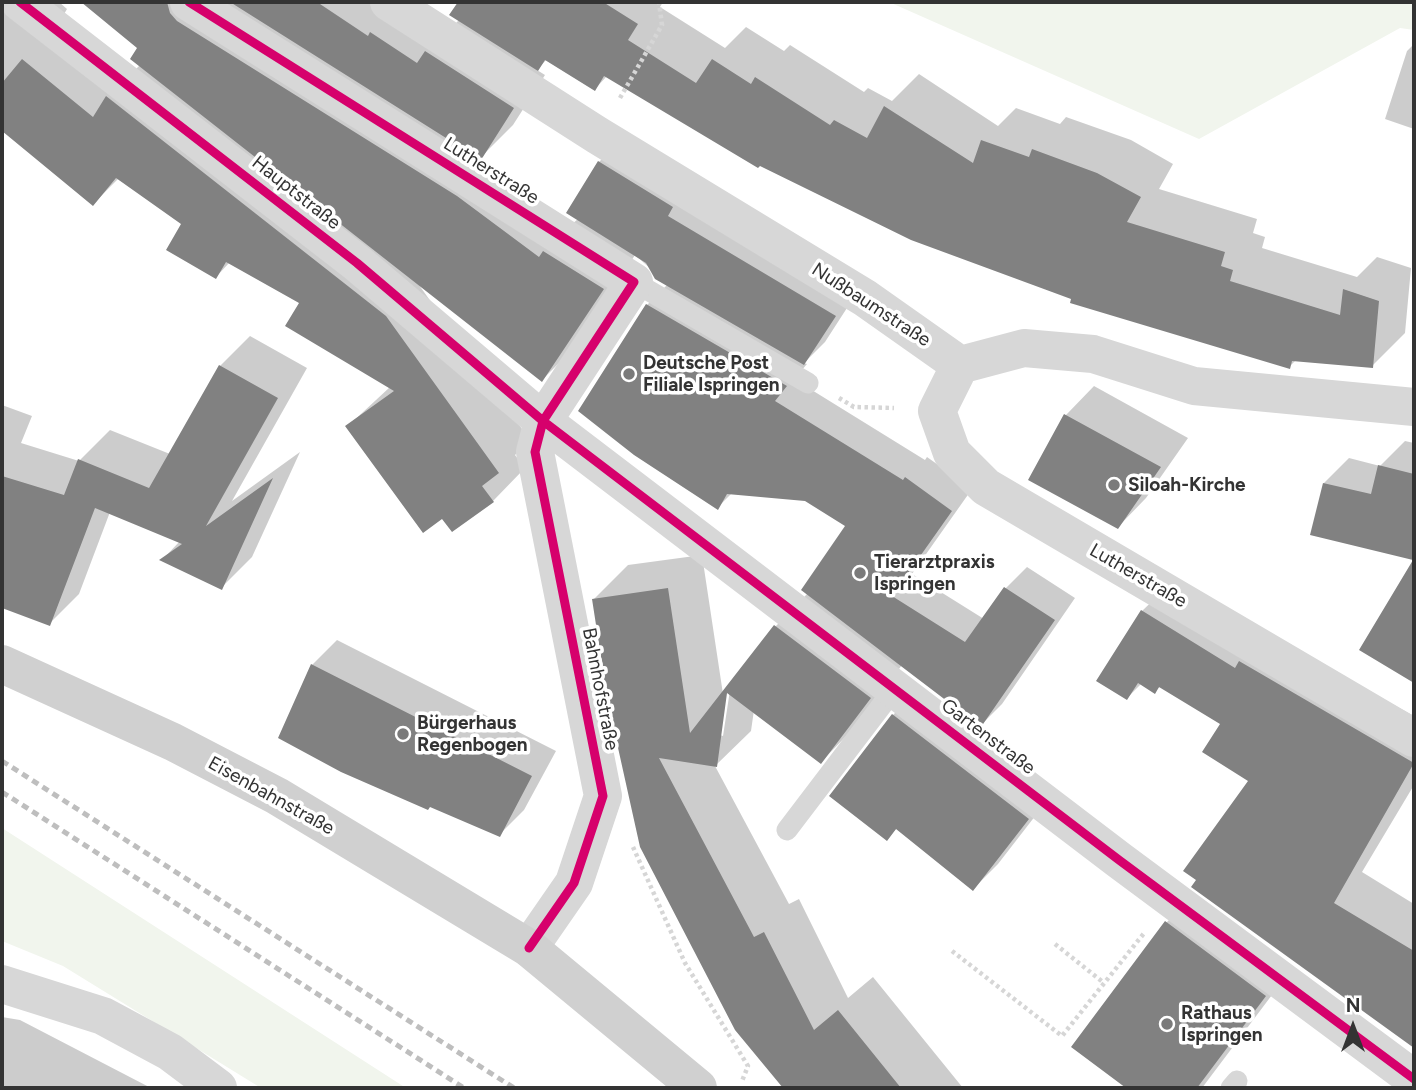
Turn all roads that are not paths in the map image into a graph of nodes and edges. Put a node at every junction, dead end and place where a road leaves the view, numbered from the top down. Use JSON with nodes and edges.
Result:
{"nodes":[{"id":1,"x":20,"y":2,"type":"edge"},
{"id":2,"x":189,"y":2,"type":"edge"},
{"id":3,"x":389,"y":2,"type":"edge"},
{"id":4,"x":634,"y":282,"type":"junction"},
{"id":5,"x":960,"y":365,"type":"junction"},
{"id":6,"x":808,"y":383,"type":"dead end"},
{"id":7,"x":1414,"y":407,"type":"edge"},
{"id":8,"x":543,"y":421,"type":"junction"},
{"id":9,"x":2,"y":664,"type":"edge"},
{"id":10,"x":895,"y":688,"type":"junction"},
{"id":11,"x":1414,"y":738,"type":"edge"},
{"id":12,"x":787,"y":830,"type":"dead end"},
{"id":13,"x":529,"y":948,"type":"junction"},
{"id":14,"x":2,"y":984,"type":"edge"},
{"id":15,"x":1414,"y":1079,"type":"edge"},
{"id":16,"x":218,"y":1088,"type":"edge"},
{"id":17,"x":698,"y":1088,"type":"edge"}],
"edges":[{"from":1,"to":8,"type":"street","name":"Hauptstraße"},
{"from":2,"to":4,"type":"street","name":"Lutherstraße"},
{"from":3,"to":5,"type":"street","name":"Nußbaumstraße"},
{"from":4,"to":6,"type":"lane","name":"Lutherstraße"},
{"from":4,"to":8,"type":"street"},
{"from":5,"to":7,"type":"street"},
{"from":5,"to":11,"type":"street","name":"Lutherstraße"},
{"from":8,"to":10,"type":"street","name":"Gartenstraße"},
{"from":8,"to":13,"type":"street","name":"Bahnhofstraße"},
{"from":9,"to":13,"type":"main road","name":"Eisenbahnstraße"},
{"from":10,"to":12,"type":"lane"},
{"from":10,"to":15,"type":"street","name":"Gartenstraße"},
{"from":13,"to":17,"type":"main road"},
{"from":14,"to":16,"type":"street"}]}
